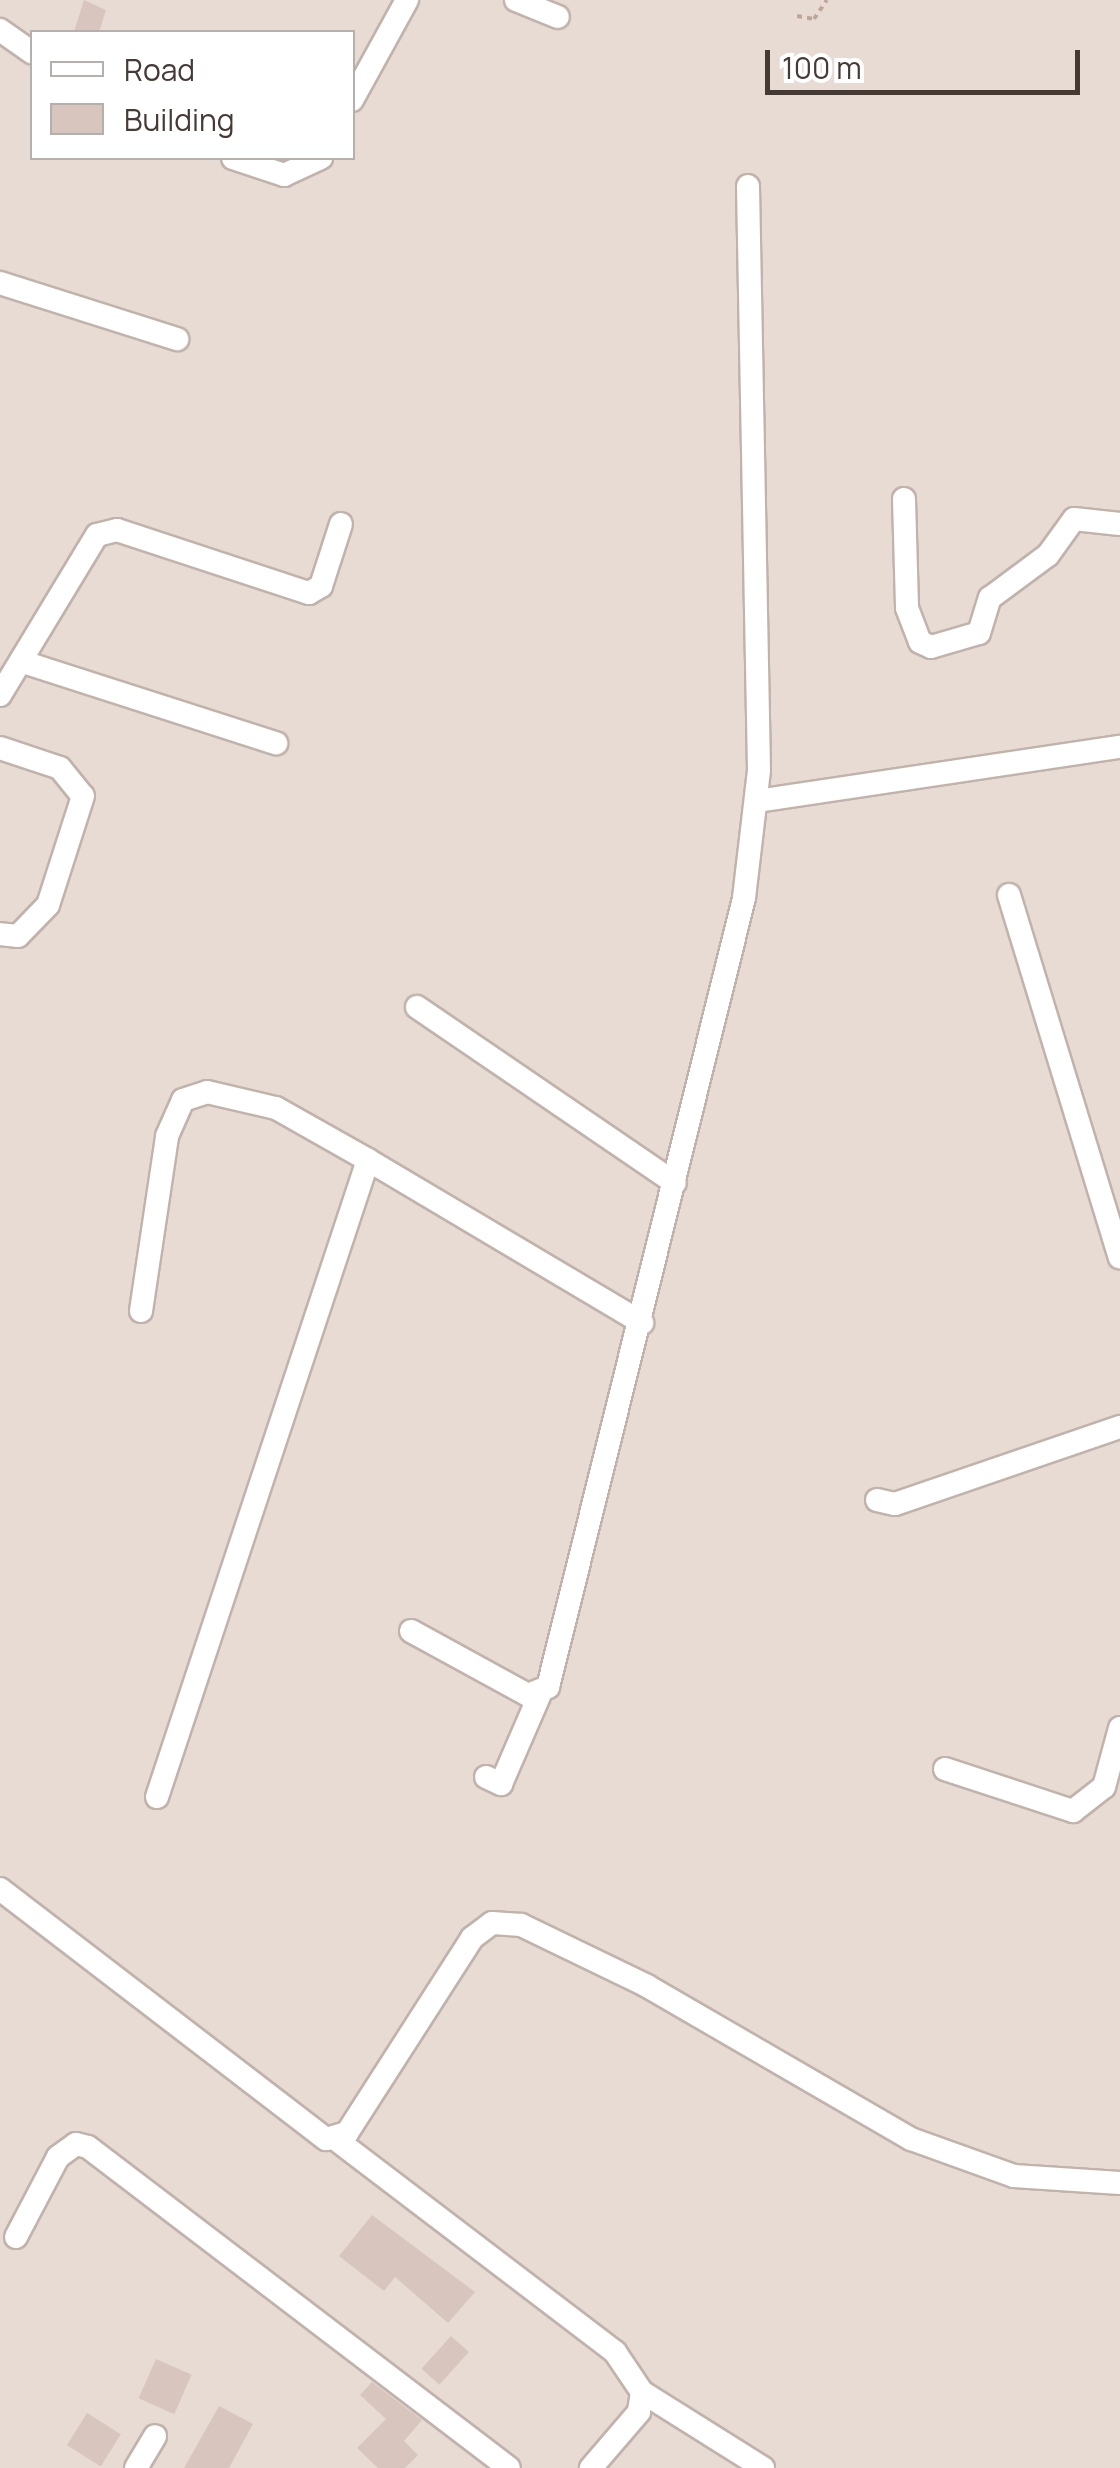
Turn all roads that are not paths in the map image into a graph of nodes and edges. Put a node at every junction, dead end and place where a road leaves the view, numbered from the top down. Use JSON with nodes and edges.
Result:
{"nodes":[{"id":1,"x":407,"y":0,"type":"edge"},
{"id":2,"x":516,"y":0,"type":"edge"},
{"id":3,"x":558,"y":17,"type":"dead end"},
{"id":4,"x":0,"y":30,"type":"edge"},
{"id":5,"x":30,"y":51,"type":"edge"},
{"id":6,"x":355,"y":95,"type":"edge"},
{"id":7,"x":239,"y":160,"type":"edge"},
{"id":8,"x":318,"y":160,"type":"edge"},
{"id":9,"x":748,"y":186,"type":"dead end"},
{"id":10,"x":0,"y":283,"type":"edge"},
{"id":11,"x":177,"y":339,"type":"dead end"},
{"id":12,"x":904,"y":499,"type":"dead end"},
{"id":13,"x":341,"y":524,"type":"dead end"},
{"id":14,"x":1120,"y":524,"type":"edge"},
{"id":15,"x":23,"y":662,"type":"junction"},
{"id":16,"x":0,"y":696,"type":"edge"},
{"id":17,"x":276,"y":743,"type":"dead end"},
{"id":18,"x":1120,"y":747,"type":"edge"},
{"id":19,"x":0,"y":748,"type":"edge"},
{"id":20,"x":757,"y":801,"type":"junction"},
{"id":21,"x":1009,"y":895,"type":"dead end"},
{"id":22,"x":0,"y":934,"type":"edge"},
{"id":23,"x":417,"y":1007,"type":"dead end"},
{"id":24,"x":368,"y":1160,"type":"junction"},
{"id":25,"x":675,"y":1183,"type":"junction"},
{"id":26,"x":1120,"y":1257,"type":"edge"},
{"id":27,"x":142,"y":1311,"type":"dead end"},
{"id":28,"x":642,"y":1323,"type":"junction"},
{"id":29,"x":1120,"y":1428,"type":"edge"},
{"id":30,"x":877,"y":1500,"type":"dead end"},
{"id":31,"x":412,"y":1632,"type":"dead end"},
{"id":32,"x":540,"y":1694,"type":"junction"},
{"id":33,"x":1120,"y":1728,"type":"edge"},
{"id":34,"x":945,"y":1769,"type":"dead end"},
{"id":35,"x":486,"y":1776,"type":"dead end"},
{"id":36,"x":156,"y":1797,"type":"dead end"},
{"id":37,"x":0,"y":1889,"type":"edge"},
{"id":38,"x":334,"y":2138,"type":"junction"},
{"id":39,"x":1120,"y":2183,"type":"edge"},
{"id":40,"x":16,"y":2237,"type":"dead end"},
{"id":41,"x":642,"y":2392,"type":"junction"},
{"id":42,"x":155,"y":2436,"type":"dead end"},
{"id":43,"x":136,"y":2468,"type":"edge"},
{"id":44,"x":509,"y":2468,"type":"edge"},
{"id":45,"x":591,"y":2468,"type":"edge"},
{"id":46,"x":763,"y":2468,"type":"edge"}],
"edges":[{"from":1,"to":6,"type":"street"},
{"from":2,"to":3,"type":"street"},
{"from":4,"to":5,"type":"street"},
{"from":7,"to":8,"type":"street"},
{"from":9,"to":20,"type":"street"},
{"from":10,"to":11,"type":"street"},
{"from":12,"to":14,"type":"street"},
{"from":13,"to":15,"type":"street"},
{"from":15,"to":16,"type":"street"},
{"from":15,"to":17,"type":"street"},
{"from":18,"to":20,"type":"street"},
{"from":19,"to":22,"type":"street"},
{"from":20,"to":25,"type":"street"},
{"from":21,"to":26,"type":"street"},
{"from":23,"to":25,"type":"street"},
{"from":24,"to":27,"type":"street"},
{"from":24,"to":28,"type":"street"},
{"from":24,"to":36,"type":"street"},
{"from":25,"to":28,"type":"street"},
{"from":28,"to":32,"type":"street"},
{"from":29,"to":30,"type":"street"},
{"from":31,"to":32,"type":"street"},
{"from":32,"to":35,"type":"street"},
{"from":33,"to":34,"type":"street"},
{"from":37,"to":38,"type":"street"},
{"from":38,"to":39,"type":"street"},
{"from":38,"to":41,"type":"street"},
{"from":40,"to":44,"type":"street"},
{"from":41,"to":45,"type":"street"},
{"from":41,"to":46,"type":"street"},
{"from":42,"to":43,"type":"street"}]}
